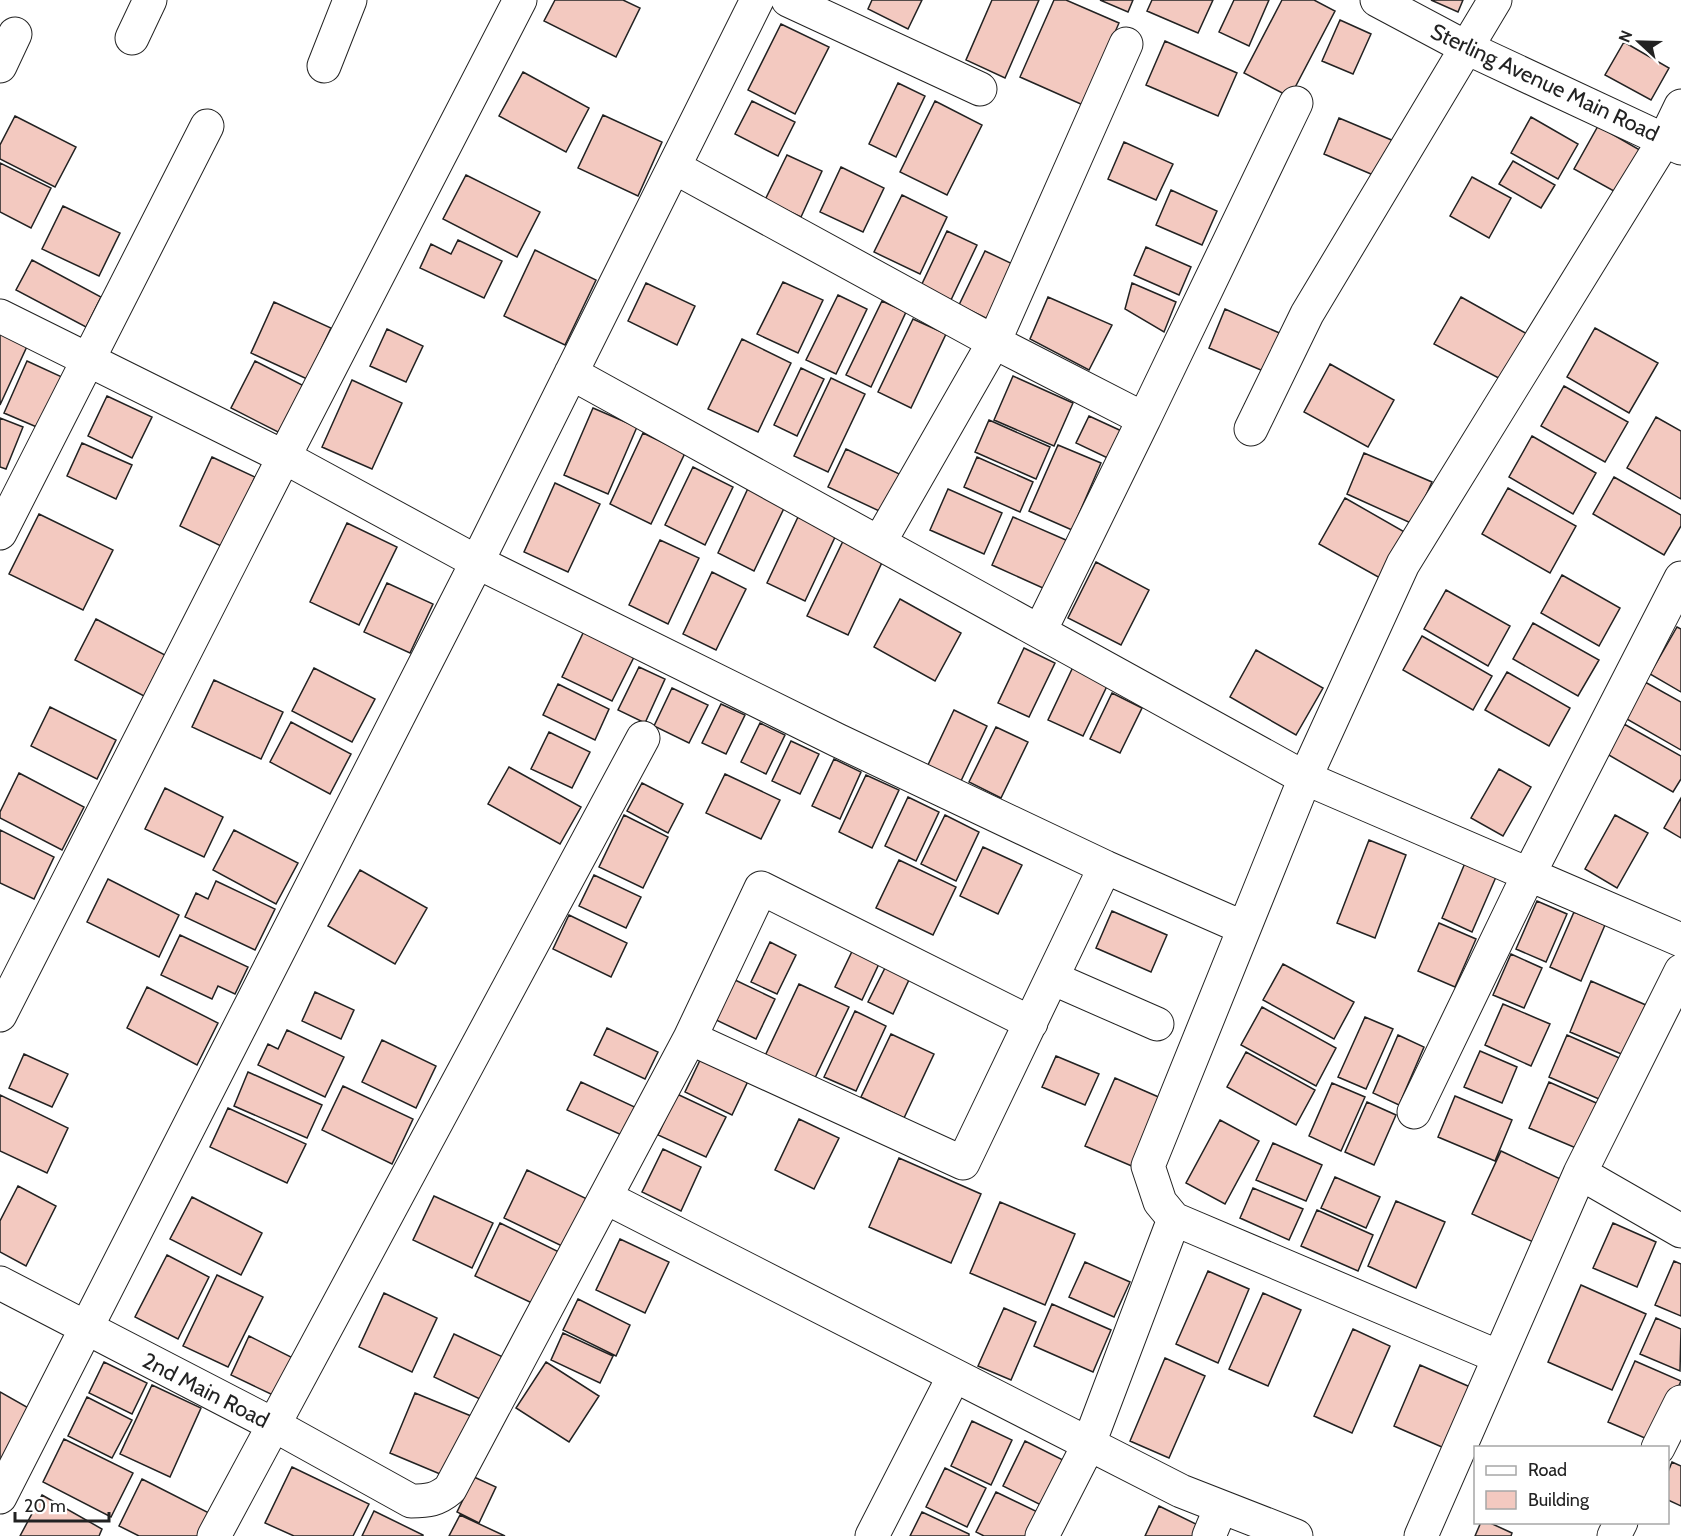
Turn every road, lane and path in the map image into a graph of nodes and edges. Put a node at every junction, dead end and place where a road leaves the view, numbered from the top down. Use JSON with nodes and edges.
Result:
{"nodes":[{"id":1,"x":150,"y":0,"type":"edge"},
{"id":2,"x":350,"y":0,"type":"edge"},
{"id":3,"x":758,"y":0,"type":"edge"},
{"id":4,"x":788,"y":0,"type":"edge"},
{"id":5,"x":1377,"y":0,"type":"edge"},
{"id":6,"x":1495,"y":0,"type":"edge"},
{"id":7,"x":516,"y":1,"type":"edge"},
{"id":8,"x":15,"y":34,"type":"dead end"},
{"id":9,"x":132,"y":38,"type":"dead end"},
{"id":10,"x":1126,"y":44,"type":"dead end"},
{"id":11,"x":1467,"y":48,"type":"junction"},
{"id":12,"x":0,"y":66,"type":"edge"},
{"id":13,"x":324,"y":66,"type":"dead end"},
{"id":14,"x":980,"y":88,"type":"dead end"},
{"id":15,"x":1296,"y":103,"type":"dead end"},
{"id":16,"x":1681,"y":106,"type":"edge"},
{"id":17,"x":207,"y":126,"type":"dead end"},
{"id":18,"x":1673,"y":144,"type":"edge"},
{"id":19,"x":674,"y":167,"type":"junction"},
{"id":20,"x":0,"y":316,"type":"edge"},
{"id":21,"x":994,"y":342,"type":"junction"},
{"id":22,"x":88,"y":358,"type":"junction"},
{"id":23,"x":571,"y":373,"type":"junction"},
{"id":24,"x":1144,"y":419,"type":"junction"},
{"id":25,"x":1251,"y":429,"type":"dead end"},
{"id":26,"x":284,"y":457,"type":"junction"},
{"id":27,"x":0,"y":533,"type":"edge"},
{"id":28,"x":879,"y":543,"type":"junction"},
{"id":29,"x":477,"y":562,"type":"junction"},
{"id":30,"x":1681,"y":578,"type":"edge"},
{"id":31,"x":1040,"y":632,"type":"junction"},
{"id":32,"x":643,"y":738,"type":"dead end"},
{"id":33,"x":1305,"y":778,"type":"junction"},
{"id":34,"x":1105,"y":867,"type":"junction"},
{"id":35,"x":1528,"y":876,"type":"junction"},
{"id":36,"x":1244,"y":928,"type":"junction"},
{"id":37,"x":1681,"y":940,"type":"edge"},
{"id":38,"x":1681,"y":971,"type":"edge"},
{"id":39,"x":1052,"y":978,"type":"junction"},
{"id":40,"x":0,"y":1015,"type":"edge"},
{"id":41,"x":1030,"y":1023,"type":"junction"},
{"id":42,"x":1157,"y":1024,"type":"dead end"},
{"id":43,"x":690,"y":1038,"type":"junction"},
{"id":44,"x":1414,"y":1112,"type":"dead end"},
{"id":45,"x":1580,"y":1173,"type":"junction"},
{"id":46,"x":607,"y":1198,"type":"junction"},
{"id":47,"x":1174,"y":1219,"type":"junction"},
{"id":48,"x":1681,"y":1231,"type":"edge"},
{"id":49,"x":0,"y":1282,"type":"edge"},
{"id":50,"x":87,"y":1329,"type":"junction"},
{"id":51,"x":1499,"y":1357,"type":"junction"},
{"id":52,"x":954,"y":1376,"type":"junction"},
{"id":53,"x":1681,"y":1402,"type":"edge"},
{"id":54,"x":274,"y":1425,"type":"junction"},
{"id":55,"x":1088,"y":1446,"type":"junction"},
{"id":56,"x":1659,"y":1446,"type":"edge"},
{"id":57,"x":0,"y":1497,"type":"edge"},
{"id":58,"x":1215,"y":1522,"type":"edge"},
{"id":59,"x":214,"y":1536,"type":"edge"},
{"id":60,"x":872,"y":1536,"type":"edge"},
{"id":61,"x":1042,"y":1536,"type":"edge"},
{"id":62,"x":1296,"y":1536,"type":"edge"},
{"id":63,"x":1421,"y":1536,"type":"edge"}],
"edges":[{"from":1,"to":9,"type":"street"},
{"from":2,"to":13,"type":"street"},
{"from":3,"to":19,"type":"street"},
{"from":4,"to":14,"type":"street"},
{"from":5,"to":11,"type":"street","name":"Sterling Avenue Main Road"},
{"from":6,"to":11,"type":"street"},
{"from":7,"to":26,"type":"street"},
{"from":8,"to":12,"type":"street"},
{"from":10,"to":21,"type":"street"},
{"from":11,"to":18,"type":"street","name":"Sterling Avenue Main Road"},
{"from":11,"to":25,"type":"street"},
{"from":15,"to":24,"type":"street"},
{"from":16,"to":18,"type":"street"},
{"from":17,"to":22,"type":"street"},
{"from":18,"to":33,"type":"street"},
{"from":19,"to":21,"type":"street"},
{"from":19,"to":23,"type":"street"},
{"from":20,"to":22,"type":"street"},
{"from":21,"to":24,"type":"street"},
{"from":21,"to":28,"type":"street"},
{"from":22,"to":26,"type":"street"},
{"from":22,"to":27,"type":"street"},
{"from":23,"to":28,"type":"street"},
{"from":23,"to":29,"type":"street"},
{"from":24,"to":31,"type":"street"},
{"from":26,"to":29,"type":"street"},
{"from":26,"to":40,"type":"street"},
{"from":28,"to":31,"type":"street"},
{"from":29,"to":34,"type":"street"},
{"from":29,"to":50,"type":"street"},
{"from":30,"to":35,"type":"street"},
{"from":31,"to":33,"type":"street"},
{"from":32,"to":54,"type":"street"},
{"from":33,"to":35,"type":"street"},
{"from":33,"to":36,"type":"street"},
{"from":34,"to":36,"type":"street"},
{"from":34,"to":39,"type":"street"},
{"from":35,"to":37,"type":"street"},
{"from":35,"to":44,"type":"street"},
{"from":36,"to":47,"type":"street"},
{"from":38,"to":45,"type":"street"},
{"from":39,"to":41,"type":"street"},
{"from":39,"to":42,"type":"street"},
{"from":41,"to":43,"type":"street"},
{"from":41,"to":43,"type":"street"},
{"from":43,"to":46,"type":"street"},
{"from":45,"to":48,"type":"street"},
{"from":45,"to":51,"type":"street"},
{"from":46,"to":52,"type":"street"},
{"from":46,"to":54,"type":"street","name":"2nd Main Road"},
{"from":47,"to":51,"type":"street"},
{"from":47,"to":55,"type":"street"},
{"from":49,"to":50,"type":"street","name":"2nd Main Road"},
{"from":50,"to":54,"type":"street","name":"2nd Main Road"},
{"from":50,"to":57,"type":"street"},
{"from":51,"to":63,"type":"street"},
{"from":52,"to":55,"type":"street"},
{"from":52,"to":60,"type":"street"},
{"from":53,"to":56,"type":"street"},
{"from":54,"to":59,"type":"street"},
{"from":55,"to":58,"type":"street"},
{"from":55,"to":61,"type":"street"},
{"from":58,"to":62,"type":"street"}]}
